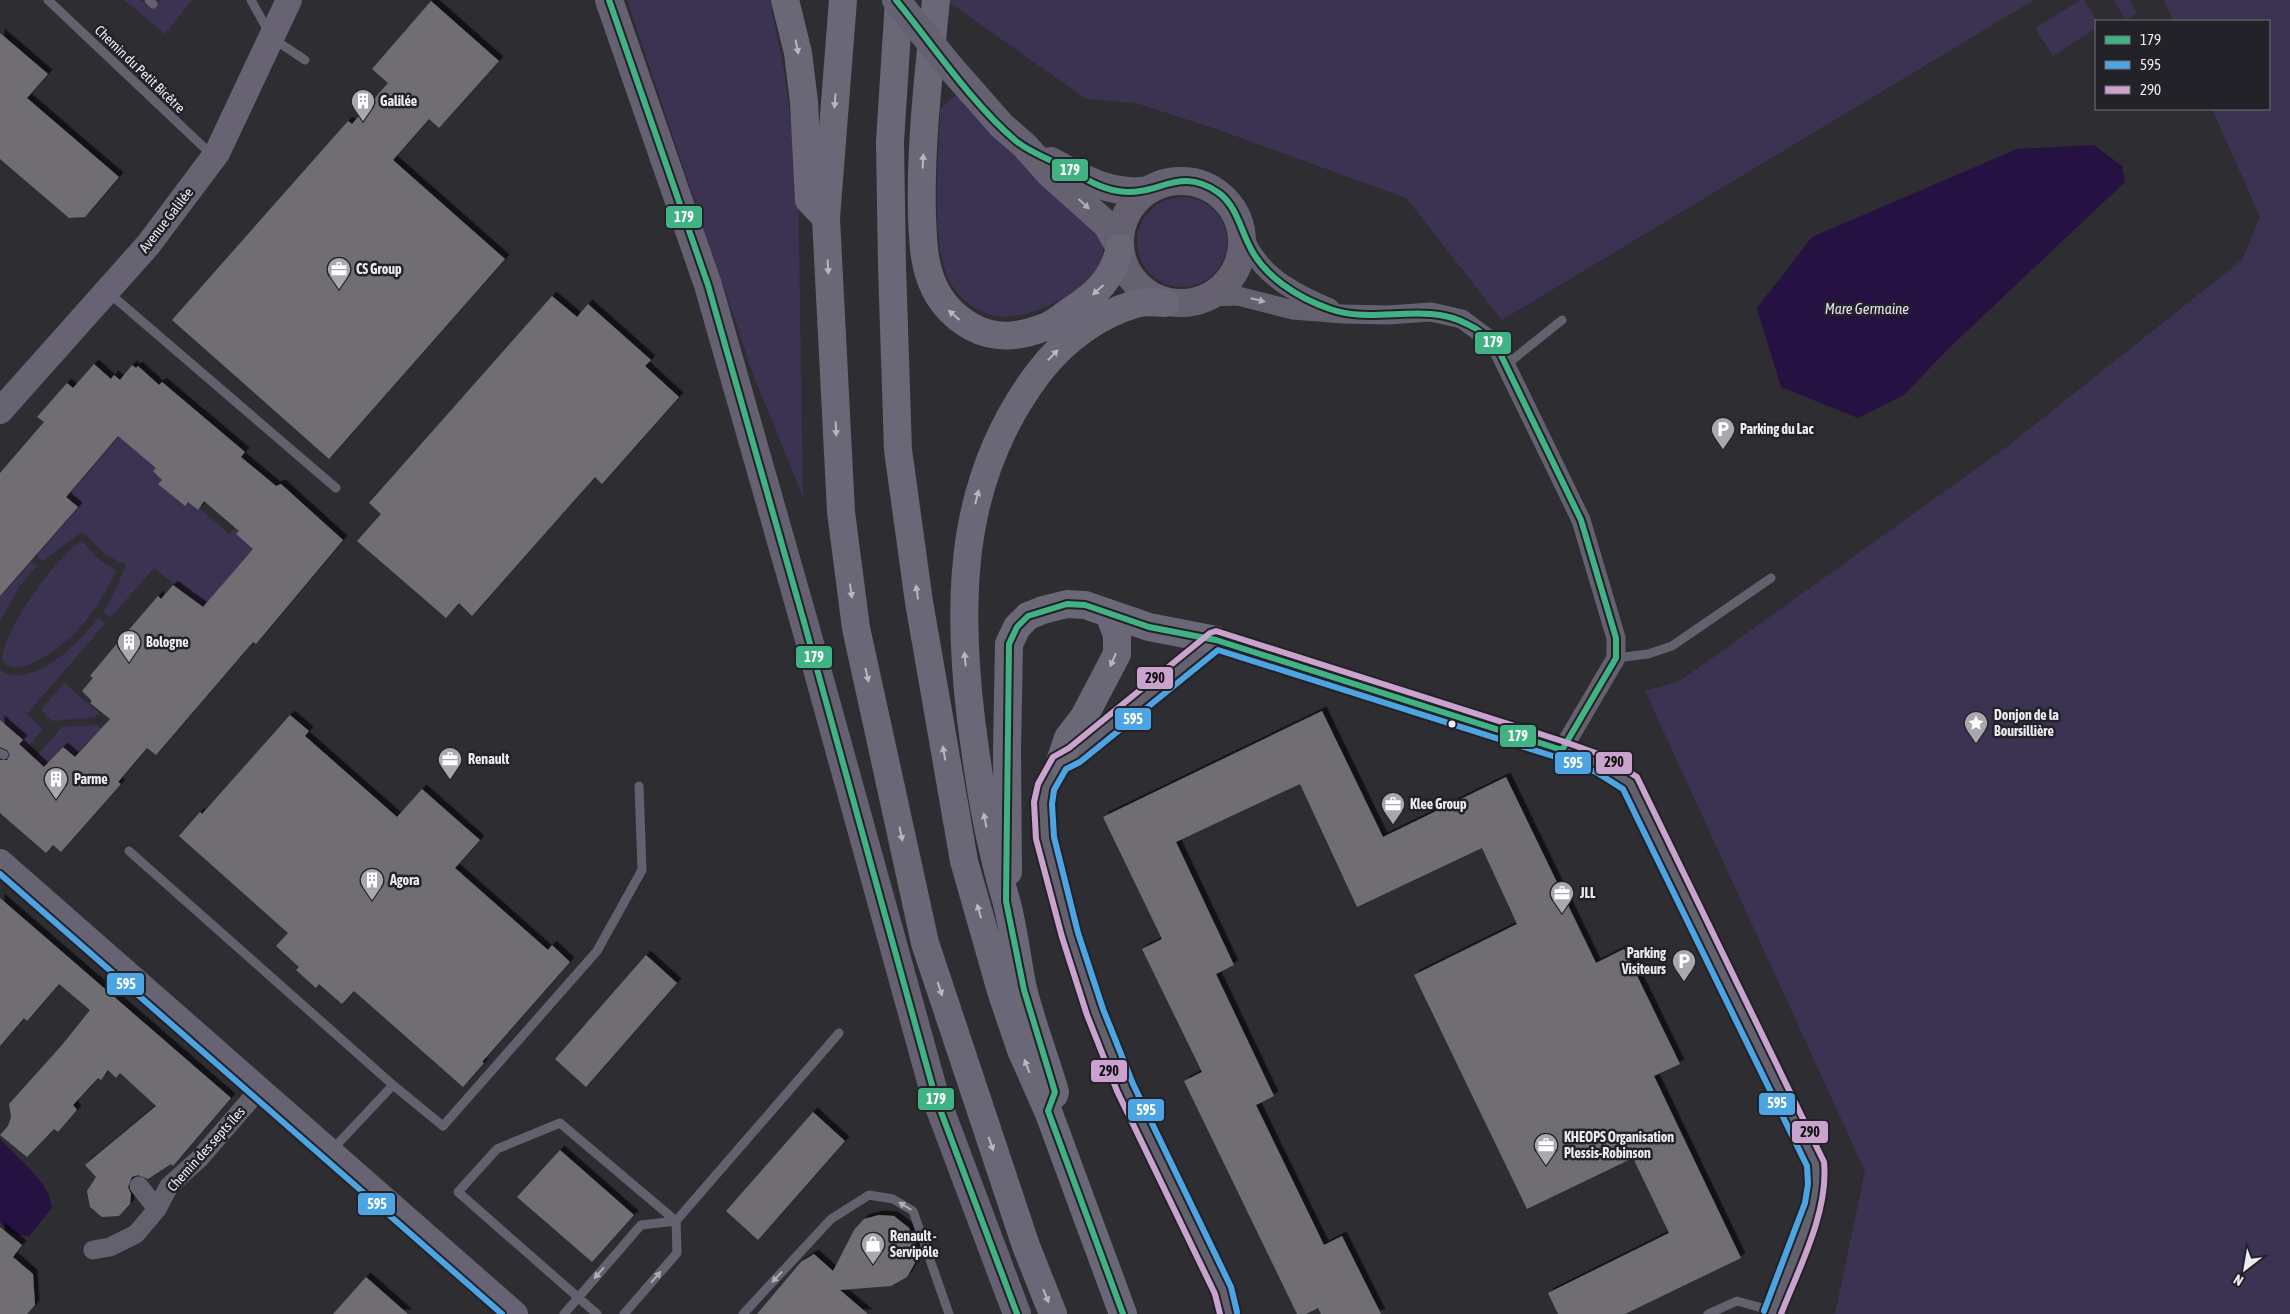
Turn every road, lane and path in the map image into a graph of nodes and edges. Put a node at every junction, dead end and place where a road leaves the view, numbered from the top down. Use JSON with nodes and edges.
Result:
{"nodes":[{"id":1,"x":48,"y":0,"type":"edge"},
{"id":2,"x":251,"y":0,"type":"edge"},
{"id":3,"x":289,"y":0,"type":"edge"},
{"id":4,"x":609,"y":0,"type":"edge"},
{"id":5,"x":785,"y":0,"type":"edge"},
{"id":6,"x":844,"y":0,"type":"edge"},
{"id":7,"x":898,"y":0,"type":"edge"},
{"id":8,"x":936,"y":0,"type":"edge"},
{"id":9,"x":272,"y":38,"type":"junction"},
{"id":10,"x":305,"y":60,"type":"dead end"},
{"id":11,"x":1024,"y":146,"type":"junction"},
{"id":12,"x":214,"y":157,"type":"junction"},
{"id":13,"x":1148,"y":190,"type":"junction"},
{"id":14,"x":826,"y":218,"type":"junction"},
{"id":15,"x":1239,"y":220,"type":"junction"},
{"id":16,"x":1120,"y":248,"type":"junction"},
{"id":17,"x":107,"y":291,"type":"junction"},
{"id":18,"x":1210,"y":297,"type":"junction"},
{"id":19,"x":1166,"y":303,"type":"junction"},
{"id":20,"x":1343,"y":314,"type":"junction"},
{"id":21,"x":1562,"y":320,"type":"dead end"},
{"id":22,"x":1506,"y":365,"type":"junction"},
{"id":23,"x":0,"y":411,"type":"edge"},
{"id":24,"x":336,"y":488,"type":"dead end"},
{"id":25,"x":1771,"y":578,"type":"dead end"},
{"id":26,"x":1109,"y":614,"type":"junction"},
{"id":27,"x":1216,"y":640,"type":"junction"},
{"id":28,"x":1616,"y":658,"type":"junction"},
{"id":29,"x":1562,"y":750,"type":"junction"},
{"id":30,"x":1060,"y":762,"type":"junction"},
{"id":31,"x":639,"y":786,"type":"dead end"},
{"id":32,"x":129,"y":851,"type":"dead end"},
{"id":33,"x":0,"y":862,"type":"edge"},
{"id":34,"x":1006,"y":901,"type":"junction"},
{"id":35,"x":840,"y":1034,"type":"dead end"},
{"id":36,"x":393,"y":1085,"type":"junction"},
{"id":37,"x":251,"y":1099,"type":"dead end"},
{"id":38,"x":1048,"y":1110,"type":"junction"},
{"id":39,"x":331,"y":1151,"type":"junction"},
{"id":40,"x":139,"y":1186,"type":"dead end"},
{"id":41,"x":157,"y":1209,"type":"junction"},
{"id":42,"x":676,"y":1221,"type":"junction"},
{"id":43,"x":93,"y":1250,"type":"dead end"},
{"id":44,"x":578,"y":1297,"type":"junction"},
{"id":45,"x":1773,"y":1312,"type":"edge"},
{"id":46,"x":515,"y":1314,"type":"edge"},
{"id":47,"x":564,"y":1314,"type":"edge"},
{"id":48,"x":597,"y":1314,"type":"edge"},
{"id":49,"x":624,"y":1314,"type":"edge"},
{"id":50,"x":743,"y":1314,"type":"edge"},
{"id":51,"x":949,"y":1314,"type":"edge"},
{"id":52,"x":1017,"y":1314,"type":"edge"},
{"id":53,"x":1053,"y":1314,"type":"edge"},
{"id":54,"x":1123,"y":1314,"type":"edge"},
{"id":55,"x":1229,"y":1314,"type":"edge"},
{"id":56,"x":1708,"y":1314,"type":"edge"}],
"edges":[{"from":1,"to":12,"type":"lane","name":"Chemin du Petit Bicêtre"},
{"from":2,"to":9,"type":"lane"},
{"from":3,"to":9,"type":"main road","name":"Avenue Galilée"},
{"from":4,"to":52,"type":"main road"},
{"from":5,"to":14,"type":"highway","one_way":true},
{"from":6,"to":14,"type":"highway","one_way":true},
{"from":7,"to":11,"type":"main road","bridge":true},
{"from":38,"to":7,"type":"highway","one_way":true},
{"from":16,"to":8,"type":"highway","one_way":true},
{"from":9,"to":10,"type":"lane"},
{"from":9,"to":12,"type":"main road","name":"Avenue Galilée"},
{"from":11,"to":13,"type":"main road"},
{"from":11,"to":16,"type":"main road","one_way":true},
{"from":12,"to":17,"type":"main road","name":"Avenue Galilée"},
{"from":13,"to":15,"type":"main road"},
{"from":13,"to":16,"type":"main road"},
{"from":14,"to":53,"type":"highway","one_way":true},
{"from":15,"to":18,"type":"main road"},
{"from":15,"to":20,"type":"street"},
{"from":16,"to":19,"type":"main road"},
{"from":17,"to":23,"type":"main road","name":"Avenue Galilée"},
{"from":17,"to":24,"type":"lane"},
{"from":18,"to":19,"type":"main road"},
{"from":18,"to":20,"type":"street","one_way":true},
{"from":34,"to":19,"type":"highway","one_way":true},
{"from":20,"to":22,"type":"street"},
{"from":21,"to":22,"type":"lane"},
{"from":22,"to":28,"type":"street"},
{"from":25,"to":28,"type":"lane"},
{"from":26,"to":27,"type":"highway"},
{"from":26,"to":30,"type":"highway","one_way":true},
{"from":26,"to":34,"type":"highway"},
{"from":27,"to":29,"type":"street"},
{"from":27,"to":30,"type":"street"},
{"from":28,"to":29,"type":"street"},
{"from":29,"to":45,"type":"street"},
{"from":30,"to":55,"type":"street"},
{"from":31,"to":36,"type":"lane"},
{"from":32,"to":36,"type":"lane"},
{"from":33,"to":39,"type":"main road"},
{"from":34,"to":38,"type":"highway"},
{"from":35,"to":42,"type":"lane"},
{"from":36,"to":39,"type":"lane"},
{"from":37,"to":41,"type":"street","name":"Chemin des septs îles"},
{"from":38,"to":54,"type":"highway"},
{"from":39,"to":46,"type":"main road"},
{"from":40,"to":41,"type":"street"},
{"from":41,"to":43,"type":"street","name":"Chemin des septs îles"},
{"from":42,"to":44,"type":"lane","one_way":true},
{"from":42,"to":44,"type":"lane"},
{"from":49,"to":42,"type":"lane","one_way":true},
{"from":44,"to":47,"type":"lane"},
{"from":44,"to":48,"type":"lane"},
{"from":45,"to":56,"type":"lane"},
{"from":51,"to":50,"type":"lane","one_way":true}]}
